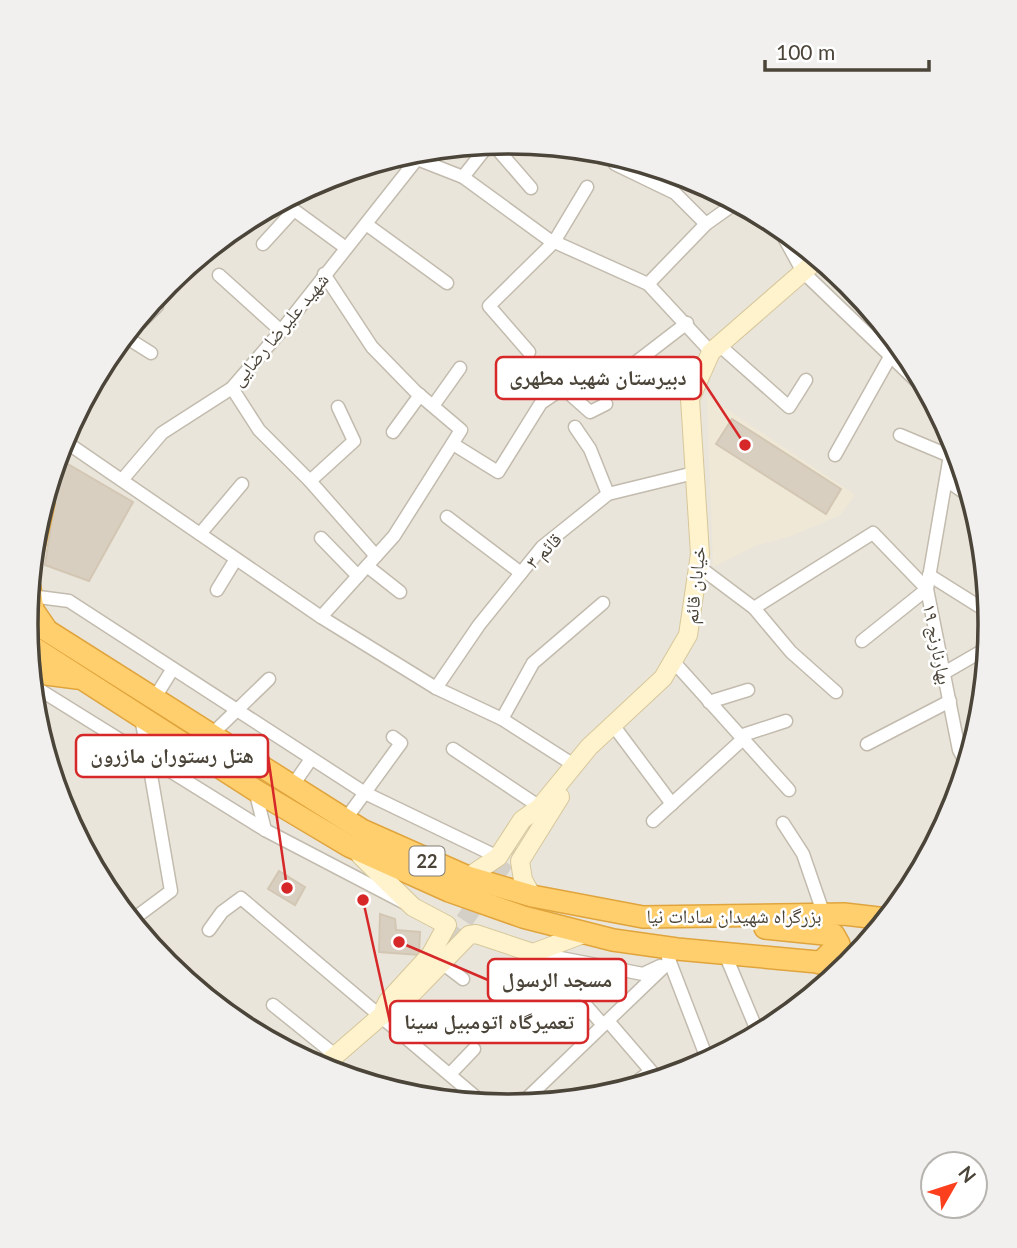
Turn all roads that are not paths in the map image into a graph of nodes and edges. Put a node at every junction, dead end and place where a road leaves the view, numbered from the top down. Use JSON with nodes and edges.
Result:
{"nodes":[{"id":1,"x":500,"y":154,"type":"edge"},
{"id":2,"x":482,"y":155,"type":"edge"},
{"id":3,"x":426,"y":161,"type":"edge"},
{"id":4,"x":407,"y":165,"type":"edge"},
{"id":5,"x":625,"y":169,"type":"edge"},
{"id":6,"x":463,"y":177,"type":"junction"},
{"id":7,"x":587,"y":187,"type":"dead end"},
{"id":8,"x":531,"y":188,"type":"dead end"},
{"id":9,"x":728,"y":209,"type":"edge"},
{"id":10,"x":366,"y":225,"type":"junction"},
{"id":11,"x":706,"y":225,"type":"junction"},
{"id":12,"x":554,"y":242,"type":"junction"},
{"id":13,"x":263,"y":244,"type":"dead end"},
{"id":14,"x":789,"y":247,"type":"edge"},
{"id":15,"x":346,"y":248,"type":"junction"},
{"id":16,"x":811,"y":265,"type":"edge"},
{"id":17,"x":803,"y":272,"type":"junction"},
{"id":18,"x":324,"y":274,"type":"junction"},
{"id":19,"x":219,"y":275,"type":"dead end"},
{"id":20,"x":447,"y":283,"type":"dead end"},
{"id":21,"x":648,"y":284,"type":"junction"},
{"id":22,"x":687,"y":323,"type":"junction"},
{"id":23,"x":281,"y":331,"type":"junction"},
{"id":24,"x":134,"y":341,"type":"edge"},
{"id":25,"x":715,"y":349,"type":"junction"},
{"id":26,"x":151,"y":352,"type":"dead end"},
{"id":27,"x":529,"y":352,"type":"dead end"},
{"id":28,"x":890,"y":357,"type":"junction"},
{"id":29,"x":460,"y":368,"type":"dead end"},
{"id":30,"x":903,"y":369,"type":"edge"},
{"id":31,"x":622,"y":373,"type":"dead end"},
{"id":32,"x":806,"y":380,"type":"dead end"},
{"id":33,"x":232,"y":388,"type":"junction"},
{"id":34,"x":420,"y":396,"type":"junction"},
{"id":35,"x":606,"y":404,"type":"dead end"},
{"id":36,"x":433,"y":406,"type":"junction"},
{"id":37,"x":338,"y":407,"type":"dead end"},
{"id":38,"x":575,"y":427,"type":"dead end"},
{"id":39,"x":393,"y":432,"type":"dead end"},
{"id":40,"x":900,"y":435,"type":"dead end"},
{"id":41,"x":453,"y":443,"type":"junction"},
{"id":42,"x":73,"y":447,"type":"edge"},
{"id":43,"x":835,"y":455,"type":"dead end"},
{"id":44,"x":947,"y":455,"type":"edge"},
{"id":45,"x":949,"y":460,"type":"edge"},
{"id":46,"x":694,"y":473,"type":"junction"},
{"id":47,"x":122,"y":480,"type":"junction"},
{"id":48,"x":946,"y":480,"type":"junction"},
{"id":49,"x":310,"y":481,"type":"junction"},
{"id":50,"x":242,"y":484,"type":"dead end"},
{"id":51,"x":958,"y":488,"type":"edge"},
{"id":52,"x":608,"y":494,"type":"junction"},
{"id":53,"x":447,"y":517,"type":"dead end"},
{"id":54,"x":200,"y":534,"type":"junction"},
{"id":55,"x":321,"y":538,"type":"dead end"},
{"id":56,"x":236,"y":559,"type":"junction"},
{"id":57,"x":367,"y":566,"type":"junction"},
{"id":58,"x":698,"y":566,"type":"junction"},
{"id":59,"x":521,"y":573,"type":"junction"},
{"id":60,"x":929,"y":575,"type":"junction"},
{"id":61,"x":927,"y":589,"type":"junction"},
{"id":62,"x":216,"y":590,"type":"dead end"},
{"id":63,"x":400,"y":592,"type":"dead end"},
{"id":64,"x":40,"y":594,"type":"edge"},
{"id":65,"x":603,"y":603,"type":"dead end"},
{"id":66,"x":977,"y":605,"type":"edge"},
{"id":67,"x":754,"y":608,"type":"junction"},
{"id":68,"x":321,"y":617,"type":"junction"},
{"id":69,"x":38,"y":618,"type":"edge"},
{"id":70,"x":38,"y":625,"type":"edge"},
{"id":71,"x":48,"y":631,"type":"junction"},
{"id":72,"x":863,"y":641,"type":"dead end"},
{"id":73,"x":40,"y":651,"type":"edge"},
{"id":74,"x":977,"y":654,"type":"edge"},
{"id":75,"x":673,"y":662,"type":"junction"},
{"id":76,"x":172,"y":670,"type":"junction"},
{"id":77,"x":42,"y":672,"type":"edge"},
{"id":78,"x":944,"y":673,"type":"junction"},
{"id":79,"x":82,"y":678,"type":"junction"},
{"id":80,"x":269,"y":679,"type":"dead end"},
{"id":81,"x":436,"y":688,"type":"junction"},
{"id":82,"x":748,"y":690,"type":"dead end"},
{"id":83,"x":44,"y":691,"type":"edge"},
{"id":84,"x":836,"y":692,"type":"dead end"},
{"id":85,"x":950,"y":701,"type":"junction"},
{"id":86,"x":709,"y":702,"type":"junction"},
{"id":87,"x":148,"y":708,"type":"junction"},
{"id":88,"x":235,"y":711,"type":"junction"},
{"id":89,"x":502,"y":719,"type":"junction"},
{"id":90,"x":786,"y":721,"type":"dead end"},
{"id":91,"x":613,"y":724,"type":"junction"},
{"id":92,"x":210,"y":736,"type":"junction"},
{"id":93,"x":393,"y":737,"type":"dead end"},
{"id":94,"x":741,"y":738,"type":"junction"},
{"id":95,"x":867,"y":744,"type":"dead end"},
{"id":96,"x":453,"y":749,"type":"dead end"},
{"id":97,"x":961,"y":751,"type":"edge"},
{"id":98,"x":148,"y":756,"type":"junction"},
{"id":99,"x":312,"y":759,"type":"junction"},
{"id":100,"x":573,"y":765,"type":"junction"},
{"id":101,"x":291,"y":788,"type":"junction"},
{"id":102,"x":255,"y":790,"type":"junction"},
{"id":103,"x":789,"y":790,"type":"dead end"},
{"id":104,"x":365,"y":793,"type":"junction"},
{"id":105,"x":672,"y":804,"type":"junction"},
{"id":106,"x":540,"y":807,"type":"junction"},
{"id":107,"x":345,"y":820,"type":"junction"},
{"id":108,"x":653,"y":821,"type":"dead end"},
{"id":109,"x":783,"y":823,"type":"dead end"},
{"id":110,"x":265,"y":830,"type":"junction"},
{"id":111,"x":349,"y":846,"type":"junction"},
{"id":112,"x":515,"y":847,"type":"tunnel mouth"},
{"id":113,"x":498,"y":857,"type":"junction"},
{"id":114,"x":468,"y":877,"type":"junction"},
{"id":115,"x":532,"y":896,"type":"junction"},
{"id":116,"x":413,"y":908,"type":"junction"},
{"id":117,"x":140,"y":914,"type":"edge"},
{"id":118,"x":824,"y":915,"type":"junction"},
{"id":119,"x":677,"y":916,"type":"junction"},
{"id":120,"x":875,"y":918,"type":"edge"},
{"id":121,"x":209,"y":930,"type":"dead end"},
{"id":122,"x":586,"y":933,"type":"junction"},
{"id":123,"x":533,"y":953,"type":"junction"},
{"id":124,"x":667,"y":954,"type":"junction"},
{"id":125,"x":725,"y":954,"type":"junction"},
{"id":126,"x":437,"y":958,"type":"junction"},
{"id":127,"x":820,"y":963,"type":"junction"},
{"id":128,"x":832,"y":964,"type":"edge"},
{"id":129,"x":463,"y":979,"type":"dead end"},
{"id":130,"x":583,"y":1002,"type":"dead end"},
{"id":131,"x":273,"y":1005,"type":"dead end"},
{"id":132,"x":382,"y":1016,"type":"junction"},
{"id":133,"x":606,"y":1023,"type":"junction"},
{"id":134,"x":754,"y":1024,"type":"edge"},
{"id":135,"x":474,"y":1049,"type":"dead end"},
{"id":136,"x":704,"y":1051,"type":"edge"},
{"id":137,"x":335,"y":1055,"type":"junction"},
{"id":138,"x":331,"y":1059,"type":"edge"},
{"id":139,"x":651,"y":1072,"type":"edge"},
{"id":140,"x":450,"y":1074,"type":"junction"},
{"id":141,"x":471,"y":1092,"type":"edge"},
{"id":142,"x":532,"y":1093,"type":"edge"}],
"edges":[{"from":1,"to":8,"type":"street"},
{"from":2,"to":6,"type":"street"},
{"from":3,"to":6,"type":"street"},
{"from":4,"to":10,"type":"street","name":"شهید علیرضا رضایی"},
{"from":5,"to":11,"type":"street"},
{"from":6,"to":12,"type":"street"},
{"from":7,"to":12,"type":"street"},
{"from":9,"to":11,"type":"street"},
{"from":10,"to":15,"type":"street","name":"شهید علیرضا رضایی"},
{"from":10,"to":20,"type":"street"},
{"from":11,"to":21,"type":"street"},
{"from":12,"to":21,"type":"street"},
{"from":12,"to":27,"type":"street"},
{"from":13,"to":15,"type":"street"},
{"from":14,"to":17,"type":"street"},
{"from":15,"to":18,"type":"street","name":"شهید علیرضا رضایی"},
{"from":16,"to":17,"type":"street","name":"خیابان قائم"},
{"from":17,"to":25,"type":"street","name":"خیابان قائم"},
{"from":17,"to":28,"type":"street"},
{"from":18,"to":23,"type":"street","name":"شهید علیرضا رضایی"},
{"from":18,"to":34,"type":"street"},
{"from":19,"to":23,"type":"street"},
{"from":21,"to":22,"type":"street"},
{"from":22,"to":25,"type":"street"},
{"from":22,"to":31,"type":"street"},
{"from":23,"to":33,"type":"street","name":"شهید علیرضا رضایی"},
{"from":24,"to":26,"type":"street"},
{"from":25,"to":32,"type":"street"},
{"from":25,"to":46,"type":"street","name":"خیابان قائم"},
{"from":28,"to":30,"type":"street"},
{"from":28,"to":43,"type":"street"},
{"from":29,"to":36,"type":"street"},
{"from":33,"to":47,"type":"street","name":"شهید علیرضا رضایی"},
{"from":33,"to":49,"type":"street"},
{"from":34,"to":36,"type":"street"},
{"from":34,"to":39,"type":"street"},
{"from":35,"to":41,"type":"street"},
{"from":36,"to":41,"type":"street"},
{"from":37,"to":49,"type":"street"},
{"from":38,"to":52,"type":"street"},
{"from":40,"to":44,"type":"street"},
{"from":41,"to":57,"type":"street"},
{"from":42,"to":47,"type":"street"},
{"from":45,"to":48,"type":"street","name":"بهارنارنج ۱۹"},
{"from":46,"to":52,"type":"street","name":"قائم ۳"},
{"from":46,"to":58,"type":"street","name":"خیابان قائم"},
{"from":47,"to":54,"type":"street"},
{"from":48,"to":51,"type":"street"},
{"from":48,"to":60,"type":"street","name":"بهارنارنج ۱۹"},
{"from":49,"to":57,"type":"street"},
{"from":50,"to":54,"type":"street"},
{"from":52,"to":59,"type":"street","name":"قائم ۳"},
{"from":53,"to":59,"type":"street"},
{"from":54,"to":56,"type":"street"},
{"from":55,"to":57,"type":"street"},
{"from":56,"to":62,"type":"street"},
{"from":56,"to":68,"type":"street"},
{"from":57,"to":63,"type":"street"},
{"from":57,"to":68,"type":"street"},
{"from":58,"to":67,"type":"street"},
{"from":58,"to":75,"type":"street","name":"خیابان قائم"},
{"from":59,"to":81,"type":"street","name":"قائم ۳"},
{"from":60,"to":61,"type":"street","name":"بهارنارنج ۱۹"},
{"from":60,"to":66,"type":"street"},
{"from":61,"to":67,"type":"street"},
{"from":61,"to":72,"type":"street"},
{"from":61,"to":78,"type":"street","name":"بهارنارنج ۱۹"},
{"from":64,"to":76,"type":"street"},
{"from":65,"to":89,"type":"street"},
{"from":67,"to":84,"type":"street"},
{"from":68,"to":81,"type":"street"},
{"from":69,"to":71,"type":"highway"},
{"from":70,"to":71,"type":"highway","name":"بزرگراه شهیدان سادات نیا","number":"22"},
{"from":71,"to":87,"type":"highway","name":"بزرگراه شهیدان سادات نیا","number":"22"},
{"from":73,"to":79,"type":"highway","name":"بزرگراه شهیدان سادات نیا","number":"22"},
{"from":74,"to":78,"type":"street"},
{"from":75,"to":86,"type":"street"},
{"from":75,"to":91,"type":"street","name":"خیابان قائم"},
{"from":76,"to":87,"type":"street"},
{"from":76,"to":88,"type":"street"},
{"from":77,"to":79,"type":"highway"},
{"from":78,"to":85,"type":"street","name":"بهارنارنج ۱۹"},
{"from":79,"to":87,"type":"highway","name":"بزرگراه شهیدان سادات نیا","number":"22"},
{"from":80,"to":88,"type":"street"},
{"from":81,"to":89,"type":"street"},
{"from":82,"to":86,"type":"street"},
{"from":83,"to":98,"type":"street"},
{"from":85,"to":95,"type":"street"},
{"from":85,"to":97,"type":"street","name":"بهارنارنج ۱۹"},
{"from":86,"to":94,"type":"street"},
{"from":87,"to":92,"type":"highway","name":"بزرگراه شهیدان سادات نیا","number":"22"},
{"from":87,"to":98,"type":"street"},
{"from":87,"to":102,"type":"highway","name":"بزرگراه شهیدان سادات نیا","number":"22"},
{"from":88,"to":92,"type":"street"},
{"from":88,"to":99,"type":"street"},
{"from":89,"to":100,"type":"street"},
{"from":90,"to":94,"type":"street"},
{"from":91,"to":100,"type":"street","name":"خیابان قائم"},
{"from":91,"to":105,"type":"street"},
{"from":92,"to":101,"type":"highway","name":"بزرگراه شهیدان سادات نیا","number":"22"},
{"from":93,"to":104,"type":"street"},
{"from":94,"to":103,"type":"street"},
{"from":94,"to":105,"type":"street"},
{"from":96,"to":106,"type":"street"},
{"from":98,"to":110,"type":"street"},
{"from":98,"to":117,"type":"street"},
{"from":99,"to":101,"type":"street"},
{"from":99,"to":104,"type":"street"},
{"from":100,"to":106,"type":"street","name":"خیابان قائم"},
{"from":100,"to":115,"type":"street"},
{"from":101,"to":107,"type":"highway","name":"بزرگراه شهیدان سادات نیا","number":"22"},
{"from":102,"to":110,"type":"street"},
{"from":102,"to":111,"type":"highway","name":"بزرگراه شهیدان سادات نیا","number":"22"},
{"from":104,"to":107,"type":"street"},
{"from":104,"to":113,"type":"street"},
{"from":105,"to":108,"type":"street"},
{"from":106,"to":112,"type":"street"},
{"from":106,"to":113,"type":"street","name":"خیابان قائم"},
{"from":107,"to":114,"type":"highway","name":"بزرگراه شهیدان سادات نیا","number":"22"},
{"from":109,"to":118,"type":"street"},
{"from":110,"to":116,"type":"street"},
{"from":111,"to":116,"type":"street"},
{"from":111,"to":122,"type":"highway","name":"بزرگراه شهیدان سادات نیا","number":"22"},
{"from":113,"to":114,"type":"street","name":"خیابان قائم"},
{"from":114,"to":115,"type":"highway","name":"بزرگراه شهیدان سادات نیا","number":"22"},
{"from":115,"to":119,"type":"highway","name":"بزرگراه شهیدان سادات نیا","number":"22"},
{"from":116,"to":126,"type":"street"},
{"from":118,"to":119,"type":"highway","name":"بزرگراه شهیدان سادات نیا","number":"22"},
{"from":118,"to":120,"type":"highway","name":"بزرگراه شهیدان سادات نیا","number":"22"},
{"from":119,"to":127,"type":"highway"},
{"from":121,"to":132,"type":"street"},
{"from":122,"to":123,"type":"street"},
{"from":122,"to":124,"type":"highway","name":"بزرگراه شهیدان سادات نیا","number":"22"},
{"from":123,"to":124,"type":"street"},
{"from":123,"to":126,"type":"street"},
{"from":124,"to":125,"type":"highway","name":"بزرگراه شهیدان سادات نیا","number":"22"},
{"from":124,"to":133,"type":"street"},
{"from":124,"to":136,"type":"street"},
{"from":125,"to":127,"type":"highway","name":"بزرگراه شهیدان سادات نیا","number":"22"},
{"from":125,"to":134,"type":"street"},
{"from":126,"to":129,"type":"street"},
{"from":126,"to":132,"type":"street"},
{"from":127,"to":128,"type":"highway","name":"بزرگراه شهیدان سادات نیا","number":"22"},
{"from":130,"to":133,"type":"street"},
{"from":131,"to":137,"type":"street"},
{"from":132,"to":137,"type":"street"},
{"from":132,"to":140,"type":"street"},
{"from":133,"to":139,"type":"street"},
{"from":133,"to":142,"type":"street"},
{"from":135,"to":140,"type":"street"},
{"from":137,"to":138,"type":"street"},
{"from":140,"to":141,"type":"street"}]}
